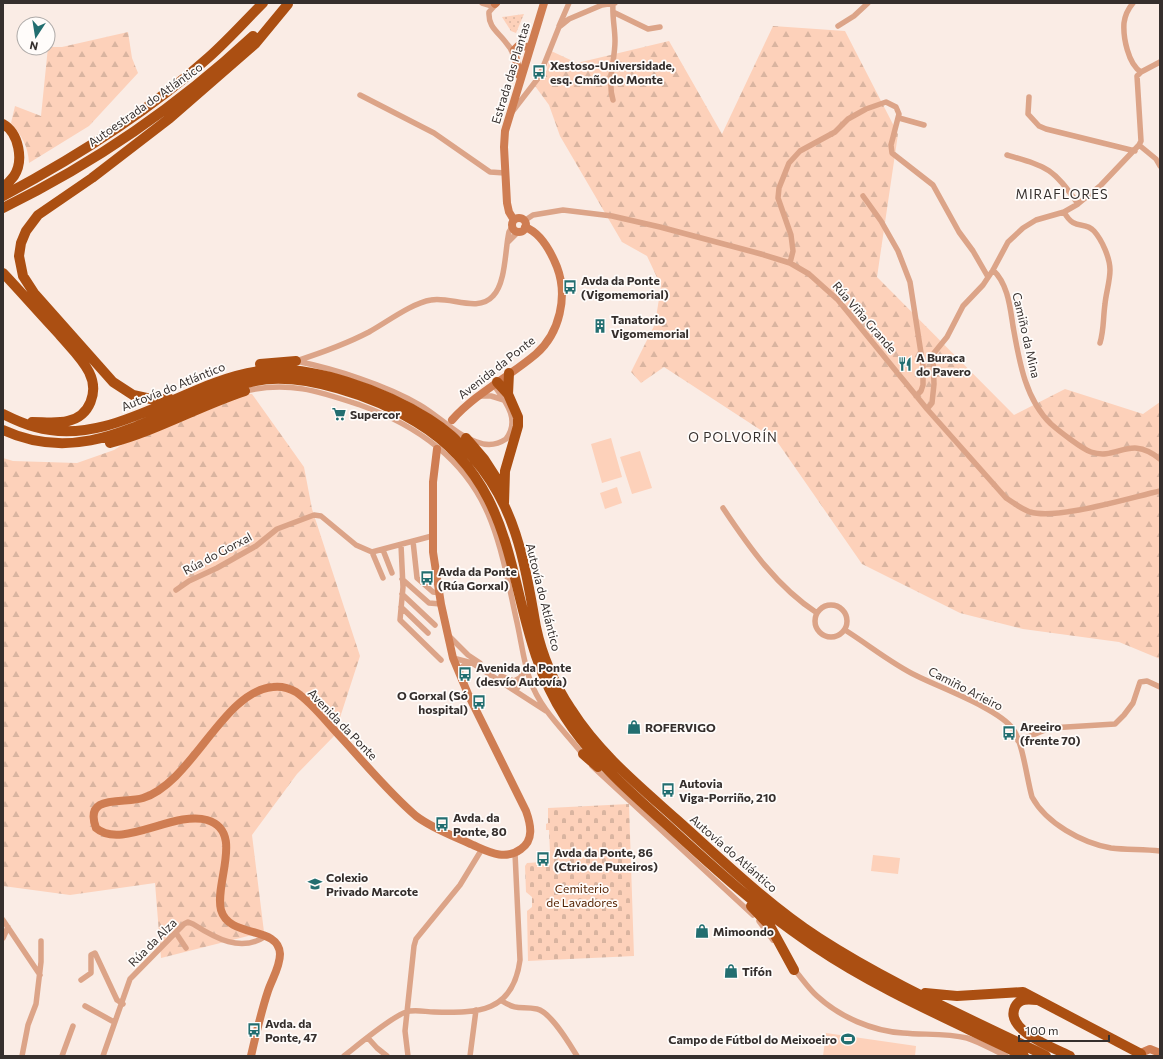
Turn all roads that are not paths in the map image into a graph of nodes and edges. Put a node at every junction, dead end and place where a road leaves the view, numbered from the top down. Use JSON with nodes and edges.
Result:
{"nodes":[{"id":1,"x":263,"y":3,"type":"edge"},
{"id":2,"x":288,"y":3,"type":"edge"},
{"id":3,"x":482,"y":3,"type":"edge"},
{"id":4,"x":544,"y":3,"type":"edge"},
{"id":5,"x":569,"y":3,"type":"edge"},
{"id":6,"x":614,"y":3,"type":"edge"},
{"id":7,"x":868,"y":3,"type":"edge"},
{"id":8,"x":1133,"y":3,"type":"edge"},
{"id":9,"x":495,"y":4,"type":"edge"},
{"id":10,"x":613,"y":12,"type":"junction"},
{"id":11,"x":559,"y":26,"type":"junction"},
{"id":12,"x":838,"y":26,"type":"dead end"},
{"id":13,"x":660,"y":27,"type":"dead end"},
{"id":14,"x":508,"y":44,"type":"junction"},
{"id":15,"x":518,"y":46,"type":"junction"},
{"id":16,"x":530,"y":47,"type":"junction"},
{"id":17,"x":515,"y":59,"type":"junction"},
{"id":18,"x":1160,"y":62,"type":"edge"},
{"id":19,"x":525,"y":64,"type":"junction"},
{"id":20,"x":1140,"y":72,"type":"junction"},
{"id":21,"x":519,"y":80,"type":"junction"},
{"id":22,"x":360,"y":95,"type":"dead end"},
{"id":23,"x":1029,"y":97,"type":"dead end"},
{"id":24,"x":613,"y":100,"type":"dead end"},
{"id":25,"x":899,"y":118,"type":"junction"},
{"id":26,"x":507,"y":119,"type":"junction"},
{"id":27,"x":3,"y":124,"type":"edge"},
{"id":28,"x":924,"y":124,"type":"dead end"},
{"id":29,"x":1139,"y":145,"type":"junction"},
{"id":30,"x":1135,"y":150,"type":"junction"},
{"id":31,"x":1007,"y":155,"type":"dead end"},
{"id":32,"x":1160,"y":166,"type":"edge"},
{"id":33,"x":505,"y":174,"type":"junction"},
{"id":34,"x":3,"y":188,"type":"edge"},
{"id":35,"x":3,"y":196,"type":"edge"},
{"id":36,"x":863,"y":196,"type":"dead end"},
{"id":37,"x":1078,"y":204,"type":"junction"},
{"id":38,"x":3,"y":208,"type":"edge"},
{"id":39,"x":1064,"y":212,"type":"junction"},
{"id":40,"x":519,"y":225,"type":"junction"},
{"id":41,"x":790,"y":263,"type":"junction"},
{"id":42,"x":993,"y":270,"type":"junction"},
{"id":43,"x":3,"y":273,"type":"edge"},
{"id":44,"x":988,"y":277,"type":"junction"},
{"id":45,"x":1100,"y":343,"type":"dead end"},
{"id":46,"x":312,"y":356,"type":"junction"},
{"id":47,"x":296,"y":361,"type":"junction"},
{"id":48,"x":312,"y":364,"type":"junction"},
{"id":49,"x":509,"y":373,"type":"junction"},
{"id":50,"x":218,"y":381,"type":"junction"},
{"id":51,"x":495,"y":383,"type":"junction"},
{"id":52,"x":245,"y":391,"type":"joint"},
{"id":53,"x":477,"y":396,"type":"junction"},
{"id":54,"x":916,"y":396,"type":"junction"},
{"id":55,"x":506,"y":397,"type":"junction"},
{"id":56,"x":174,"y":400,"type":"junction"},
{"id":57,"x":927,"y":409,"type":"junction"},
{"id":58,"x":3,"y":414,"type":"edge"},
{"id":59,"x":452,"y":420,"type":"dead end"},
{"id":60,"x":21,"y":422,"type":"junction"},
{"id":61,"x":3,"y":430,"type":"edge"},
{"id":62,"x":466,"y":438,"type":"junction"},
{"id":63,"x":80,"y":443,"type":"junction"},
{"id":64,"x":437,"y":450,"type":"dead end"},
{"id":65,"x":1160,"y":459,"type":"edge"},
{"id":66,"x":504,"y":490,"type":"junction"},
{"id":67,"x":1160,"y":491,"type":"edge"},
{"id":68,"x":504,"y":505,"type":"junction"},
{"id":69,"x":723,"y":508,"type":"dead end"},
{"id":70,"x":432,"y":536,"type":"junction"},
{"id":71,"x":414,"y":541,"type":"junction"},
{"id":72,"x":401,"y":545,"type":"junction"},
{"id":73,"x":383,"y":550,"type":"junction"},
{"id":74,"x":372,"y":552,"type":"junction"},
{"id":75,"x":392,"y":573,"type":"dead end"},
{"id":76,"x":383,"y":578,"type":"dead end"},
{"id":77,"x":402,"y":579,"type":"junction"},
{"id":78,"x":176,"y":590,"type":"dead end"},
{"id":79,"x":440,"y":593,"type":"junction"},
{"id":80,"x":402,"y":594,"type":"junction"},
{"id":81,"x":442,"y":604,"type":"junction"},
{"id":82,"x":401,"y":608,"type":"junction"},
{"id":83,"x":817,"y":613,"type":"junction"},
{"id":84,"x":435,"y":625,"type":"dead end"},
{"id":85,"x":845,"y":630,"type":"junction"},
{"id":86,"x":428,"y":634,"type":"dead end"},
{"id":87,"x":448,"y":635,"type":"junction"},
{"id":88,"x":468,"y":655,"type":"junction"},
{"id":89,"x":453,"y":658,"type":"junction"},
{"id":90,"x":441,"y":660,"type":"dead end"},
{"id":91,"x":472,"y":663,"type":"junction"},
{"id":92,"x":526,"y":667,"type":"junction"},
{"id":93,"x":459,"y":674,"type":"junction"},
{"id":94,"x":520,"y":678,"type":"junction"},
{"id":95,"x":1160,"y":687,"type":"edge"},
{"id":96,"x":516,"y":690,"type":"junction"},
{"id":97,"x":548,"y":712,"type":"junction"},
{"id":98,"x":1018,"y":741,"type":"junction"},
{"id":99,"x":583,"y":754,"type":"junction"},
{"id":100,"x":625,"y":787,"type":"junction"},
{"id":101,"x":482,"y":848,"type":"junction"},
{"id":102,"x":1160,"y":851,"type":"edge"},
{"id":103,"x":515,"y":853,"type":"junction"},
{"id":104,"x":736,"y":888,"type":"junction"},
{"id":105,"x":3,"y":920,"type":"edge"},
{"id":106,"x":8,"y":927,"type":"junction"},
{"id":107,"x":176,"y":933,"type":"junction"},
{"id":108,"x":266,"y":936,"type":"junction"},
{"id":109,"x":3,"y":938,"type":"edge"},
{"id":110,"x":41,"y":941,"type":"dead end"},
{"id":111,"x":186,"y":948,"type":"dead end"},
{"id":112,"x":794,"y":970,"type":"junction"},
{"id":113,"x":40,"y":975,"type":"junction"},
{"id":114,"x":81,"y":980,"type":"dead end"},
{"id":115,"x":899,"y":984,"type":"junction"},
{"id":116,"x":1040,"y":1000,"type":"junction"},
{"id":117,"x":502,"y":1001,"type":"junction"},
{"id":118,"x":123,"y":1004,"type":"junction"},
{"id":119,"x":86,"y":1006,"type":"dead end"},
{"id":120,"x":476,"y":1010,"type":"junction"},
{"id":121,"x":407,"y":1011,"type":"junction"},
{"id":122,"x":114,"y":1022,"type":"junction"},
{"id":123,"x":73,"y":1026,"type":"dead end"},
{"id":124,"x":368,"y":1038,"type":"junction"},
{"id":125,"x":1160,"y":1052,"type":"edge"},
{"id":126,"x":1141,"y":1055,"type":"edge"},
{"id":127,"x":22,"y":1056,"type":"edge"},
{"id":128,"x":62,"y":1056,"type":"edge"},
{"id":129,"x":103,"y":1056,"type":"edge"},
{"id":130,"x":251,"y":1056,"type":"edge"},
{"id":131,"x":344,"y":1056,"type":"edge"},
{"id":132,"x":387,"y":1056,"type":"edge"},
{"id":133,"x":408,"y":1056,"type":"edge"},
{"id":134,"x":470,"y":1056,"type":"edge"},
{"id":135,"x":577,"y":1056,"type":"edge"},
{"id":136,"x":1006,"y":1056,"type":"edge"},
{"id":137,"x":1024,"y":1056,"type":"edge"},
{"id":138,"x":1046,"y":1056,"type":"edge"},
{"id":139,"x":1070,"y":1056,"type":"edge"}],
"edges":[{"from":1,"to":35,"type":"highway","name":"Autoestrada do Atlántico"},
{"from":2,"to":38,"type":"highway","name":"Autoestrada do Atlántico"},
{"from":2,"to":56,"type":"highway"},
{"from":3,"to":9,"type":"street"},
{"from":4,"to":16,"type":"street","name":"Estrada das Plantas"},
{"from":5,"to":11,"type":"street"},
{"from":6,"to":10,"type":"street"},
{"from":6,"to":11,"type":"street"},
{"from":7,"to":12,"type":"street"},
{"from":8,"to":20,"type":"street"},
{"from":9,"to":14,"type":"street"},
{"from":10,"to":13,"type":"street"},
{"from":10,"to":24,"type":"street"},
{"from":11,"to":26,"type":"street"},
{"from":14,"to":15,"type":"street"},
{"from":14,"to":17,"type":"street"},
{"from":15,"to":16,"type":"street"},
{"from":15,"to":17,"type":"street"},
{"from":16,"to":19,"type":"street","name":"Estrada das Plantas"},
{"from":17,"to":19,"type":"street"},
{"from":17,"to":21,"type":"street"},
{"from":18,"to":20,"type":"street"},
{"from":19,"to":21,"type":"street","name":"Estrada das Plantas"},
{"from":20,"to":29,"type":"street"},
{"from":21,"to":26,"type":"street","name":"Estrada das Plantas"},
{"from":22,"to":33,"type":"street"},
{"from":23,"to":30,"type":"street"},
{"from":25,"to":28,"type":"street"},
{"from":25,"to":41,"type":"street"},
{"from":25,"to":44,"type":"street"},
{"from":26,"to":33,"type":"street","name":"Estrada das Plantas"},
{"from":27,"to":34,"type":"highway"},
{"from":29,"to":30,"type":"street"},
{"from":29,"to":32,"type":"street"},
{"from":30,"to":37,"type":"street"},
{"from":31,"to":37,"type":"street"},
{"from":33,"to":40,"type":"street","name":"Estrada das Plantas"},
{"from":36,"to":54,"type":"street"},
{"from":37,"to":39,"type":"street"},
{"from":39,"to":42,"type":"street"},
{"from":39,"to":45,"type":"street"},
{"from":40,"to":41,"type":"street","name":"Rúa Viña Grande"},
{"from":40,"to":46,"type":"street"},
{"from":40,"to":49,"type":"street","name":"Avenida da Ponte"},
{"from":41,"to":54,"type":"street","name":"Rúa Viña Grande"},
{"from":42,"to":44,"type":"street"},
{"from":42,"to":65,"type":"street","name":"Camiño da Mina"},
{"from":43,"to":60,"type":"highway"},
{"from":44,"to":57,"type":"street"},
{"from":46,"to":47,"type":"street"},
{"from":46,"to":48,"type":"street"},
{"from":47,"to":48,"type":"street"},
{"from":47,"to":50,"type":"highway"},
{"from":48,"to":62,"type":"street"},
{"from":49,"to":51,"type":"street","name":"Avenida da Ponte"},
{"from":49,"to":55,"type":"highway"},
{"from":50,"to":56,"type":"highway","name":"Autovía do Atlántico"},
{"from":50,"to":68,"type":"highway","name":"Autovía do Atlántico"},
{"from":51,"to":53,"type":"street","name":"Avenida da Ponte"},
{"from":51,"to":55,"type":"highway"},
{"from":52,"to":63,"type":"highway"},
{"from":52,"to":92,"type":"street"},
{"from":53,"to":55,"type":"street"},
{"from":53,"to":59,"type":"street","name":"Avenida da Ponte"},
{"from":54,"to":57,"type":"street","name":"Rúa Viña Grande"},
{"from":55,"to":62,"type":"street"},
{"from":55,"to":66,"type":"highway"},
{"from":56,"to":60,"type":"highway","name":"Autovía do Atlántico"},
{"from":57,"to":67,"type":"street","name":"Rúa Viña Grande"},
{"from":58,"to":60,"type":"highway","name":"Autovía do Atlántico"},
{"from":61,"to":63,"type":"highway","name":"Autovía do Atlántico"},
{"from":62,"to":66,"type":"highway"},
{"from":63,"to":100,"type":"highway","name":"Autovía do Atlántico"},
{"from":64,"to":70,"type":"street"},
{"from":66,"to":68,"type":"highway"},
{"from":68,"to":115,"type":"highway","name":"Autovía do Atlántico"},
{"from":69,"to":83,"type":"street"},
{"from":70,"to":71,"type":"street"},
{"from":70,"to":79,"type":"street"},
{"from":71,"to":72,"type":"street"},
{"from":71,"to":79,"type":"street"},
{"from":72,"to":73,"type":"street"},
{"from":72,"to":77,"type":"street"},
{"from":73,"to":74,"type":"street"},
{"from":73,"to":75,"type":"street"},
{"from":74,"to":76,"type":"street"},
{"from":74,"to":78,"type":"street","name":"Rúa do Gorxal"},
{"from":77,"to":80,"type":"street"},
{"from":77,"to":81,"type":"street"},
{"from":79,"to":81,"type":"street"},
{"from":80,"to":82,"type":"street"},
{"from":80,"to":84,"type":"street"},
{"from":81,"to":87,"type":"street"},
{"from":82,"to":86,"type":"street"},
{"from":82,"to":90,"type":"street"},
{"from":83,"to":85,"type":"street"},
{"from":83,"to":85,"type":"street"},
{"from":85,"to":98,"type":"street","name":"Camiño Arieiro"},
{"from":87,"to":88,"type":"street"},
{"from":87,"to":89,"type":"street"},
{"from":88,"to":89,"type":"street"},
{"from":88,"to":94,"type":"street"},
{"from":89,"to":91,"type":"street"},
{"from":89,"to":93,"type":"street"},
{"from":91,"to":93,"type":"street"},
{"from":91,"to":96,"type":"street"},
{"from":92,"to":94,"type":"street"},
{"from":92,"to":97,"type":"street"},
{"from":93,"to":103,"type":"street"},
{"from":94,"to":96,"type":"street"},
{"from":95,"to":98,"type":"street"},
{"from":96,"to":97,"type":"street"},
{"from":97,"to":99,"type":"street"},
{"from":98,"to":102,"type":"street","name":"Camiño Arieiro"},
{"from":99,"to":100,"type":"highway"},
{"from":99,"to":112,"type":"street"},
{"from":100,"to":104,"type":"highway","name":"Autovía do Atlántico"},
{"from":101,"to":103,"type":"street","name":"Avenida da Ponte"},
{"from":101,"to":108,"type":"street","name":"Avenida da Ponte"},
{"from":101,"to":121,"type":"street"},
{"from":103,"to":117,"type":"street"},
{"from":104,"to":112,"type":"highway"},
{"from":104,"to":137,"type":"highway","name":"Autovía do Atlántico"},
{"from":105,"to":106,"type":"street"},
{"from":106,"to":109,"type":"street"},
{"from":106,"to":113,"type":"street"},
{"from":107,"to":108,"type":"street","name":"Rúa da Alza"},
{"from":107,"to":111,"type":"street"},
{"from":107,"to":118,"type":"street","name":"Rúa da Alza"},
{"from":108,"to":130,"type":"street"},
{"from":110,"to":113,"type":"street"},
{"from":112,"to":136,"type":"street"},
{"from":113,"to":127,"type":"street"},
{"from":114,"to":118,"type":"street"},
{"from":115,"to":116,"type":"highway"},
{"from":115,"to":138,"type":"highway","name":"Autovía do Atlántico"},
{"from":116,"to":126,"type":"highway"},
{"from":116,"to":139,"type":"highway"},
{"from":117,"to":120,"type":"street"},
{"from":117,"to":135,"type":"street"},
{"from":118,"to":122,"type":"street","name":"Rúa da Alza"},
{"from":119,"to":122,"type":"street"},
{"from":120,"to":121,"type":"street"},
{"from":120,"to":134,"type":"street"},
{"from":121,"to":124,"type":"street"},
{"from":121,"to":133,"type":"street"},
{"from":122,"to":129,"type":"street","name":"Rúa da Alza"},
{"from":123,"to":128,"type":"street"},
{"from":124,"to":131,"type":"street"},
{"from":124,"to":132,"type":"street"},
{"from":125,"to":126,"type":"street"}]}
